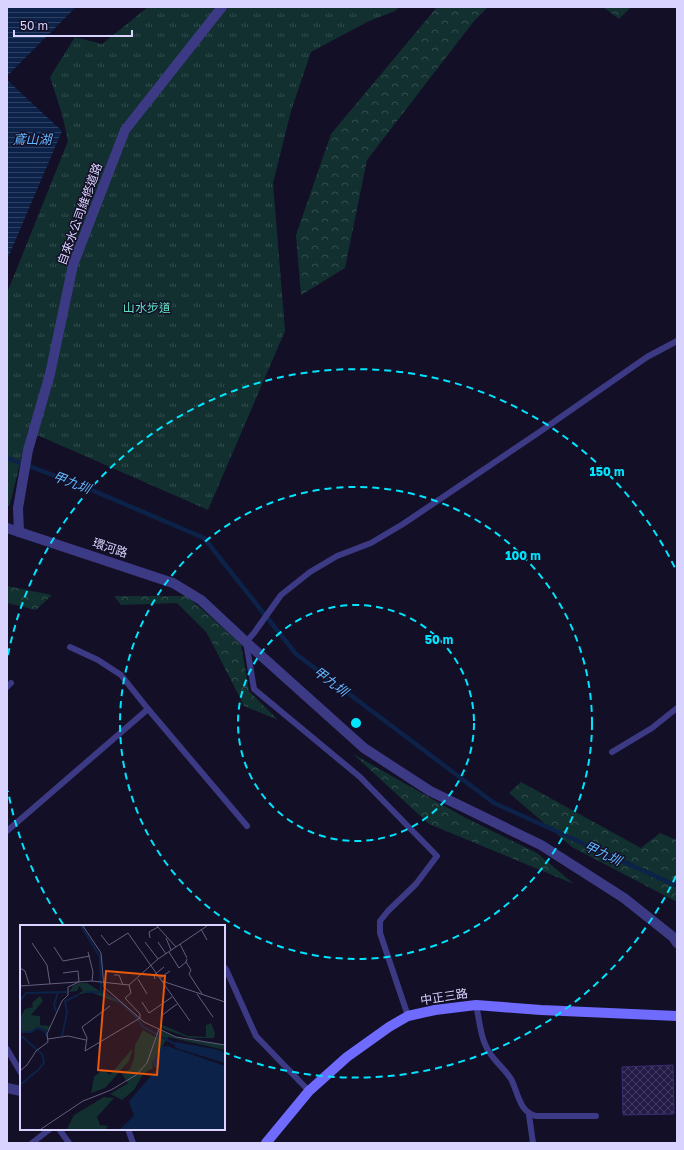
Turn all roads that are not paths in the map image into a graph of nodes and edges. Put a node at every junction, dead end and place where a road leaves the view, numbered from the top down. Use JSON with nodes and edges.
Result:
{"nodes":[{"id":1,"x":222,"y":7,"type":"edge"},
{"id":2,"x":677,"y":341,"type":"edge"},
{"id":3,"x":7,"y":528,"type":"edge"},
{"id":4,"x":19,"y":532,"type":"junction"},
{"id":5,"x":246,"y":642,"type":"junction"},
{"id":6,"x":70,"y":647,"type":"dead end"},
{"id":7,"x":677,"y":708,"type":"edge"},
{"id":8,"x":148,"y":709,"type":"junction"},
{"id":9,"x":612,"y":752,"type":"dead end"},
{"id":10,"x":247,"y":826,"type":"dead end"},
{"id":11,"x":7,"y":831,"type":"edge"},
{"id":12,"x":677,"y":943,"type":"edge"},
{"id":13,"x":225,"y":968,"type":"edge"},
{"id":14,"x":476,"y":1005,"type":"junction"},
{"id":15,"x":408,"y":1016,"type":"junction"},
{"id":16,"x":677,"y":1016,"type":"edge"},
{"id":17,"x":7,"y":1049,"type":"edge"},
{"id":18,"x":20,"y":1071,"type":"edge"},
{"id":19,"x":7,"y":1088,"type":"edge"},
{"id":20,"x":20,"y":1091,"type":"edge"},
{"id":21,"x":309,"y":1092,"type":"junction"},
{"id":22,"x":529,"y":1115,"type":"junction"},
{"id":23,"x":596,"y":1116,"type":"dead end"},
{"id":24,"x":49,"y":1130,"type":"edge"},
{"id":25,"x":60,"y":1130,"type":"edge"},
{"id":26,"x":128,"y":1130,"type":"edge"},
{"id":27,"x":32,"y":1143,"type":"edge"},
{"id":28,"x":69,"y":1143,"type":"edge"},
{"id":29,"x":134,"y":1143,"type":"edge"},
{"id":30,"x":266,"y":1143,"type":"edge"},
{"id":31,"x":533,"y":1143,"type":"edge"}],
"edges":[{"from":1,"to":4,"type":"street","name":"自來水公司維修道路"},
{"from":2,"to":5,"type":"lane"},
{"from":3,"to":4,"type":"street","name":"環河路"},
{"from":4,"to":5,"type":"street","name":"環河路"},
{"from":5,"to":12,"type":"street","name":"環河路"},
{"from":5,"to":15,"type":"lane"},
{"from":6,"to":8,"type":"lane"},
{"from":7,"to":9,"type":"lane"},
{"from":8,"to":10,"type":"lane"},
{"from":8,"to":11,"type":"lane"},
{"from":13,"to":21,"type":"lane"},
{"from":14,"to":15,"type":"street","name":"中正三路"},
{"from":14,"to":16,"type":"street","name":"中正三路"},
{"from":14,"to":22,"type":"lane"},
{"from":15,"to":21,"type":"street","name":"中正三路"},
{"from":17,"to":18,"type":"lane"},
{"from":19,"to":20,"type":"street"},
{"from":21,"to":30,"type":"street","name":"中正三路"},
{"from":22,"to":23,"type":"lane"},
{"from":22,"to":31,"type":"lane"},
{"from":24,"to":27,"type":"lane"},
{"from":25,"to":28,"type":"lane"},
{"from":26,"to":29,"type":"lane"}]}
